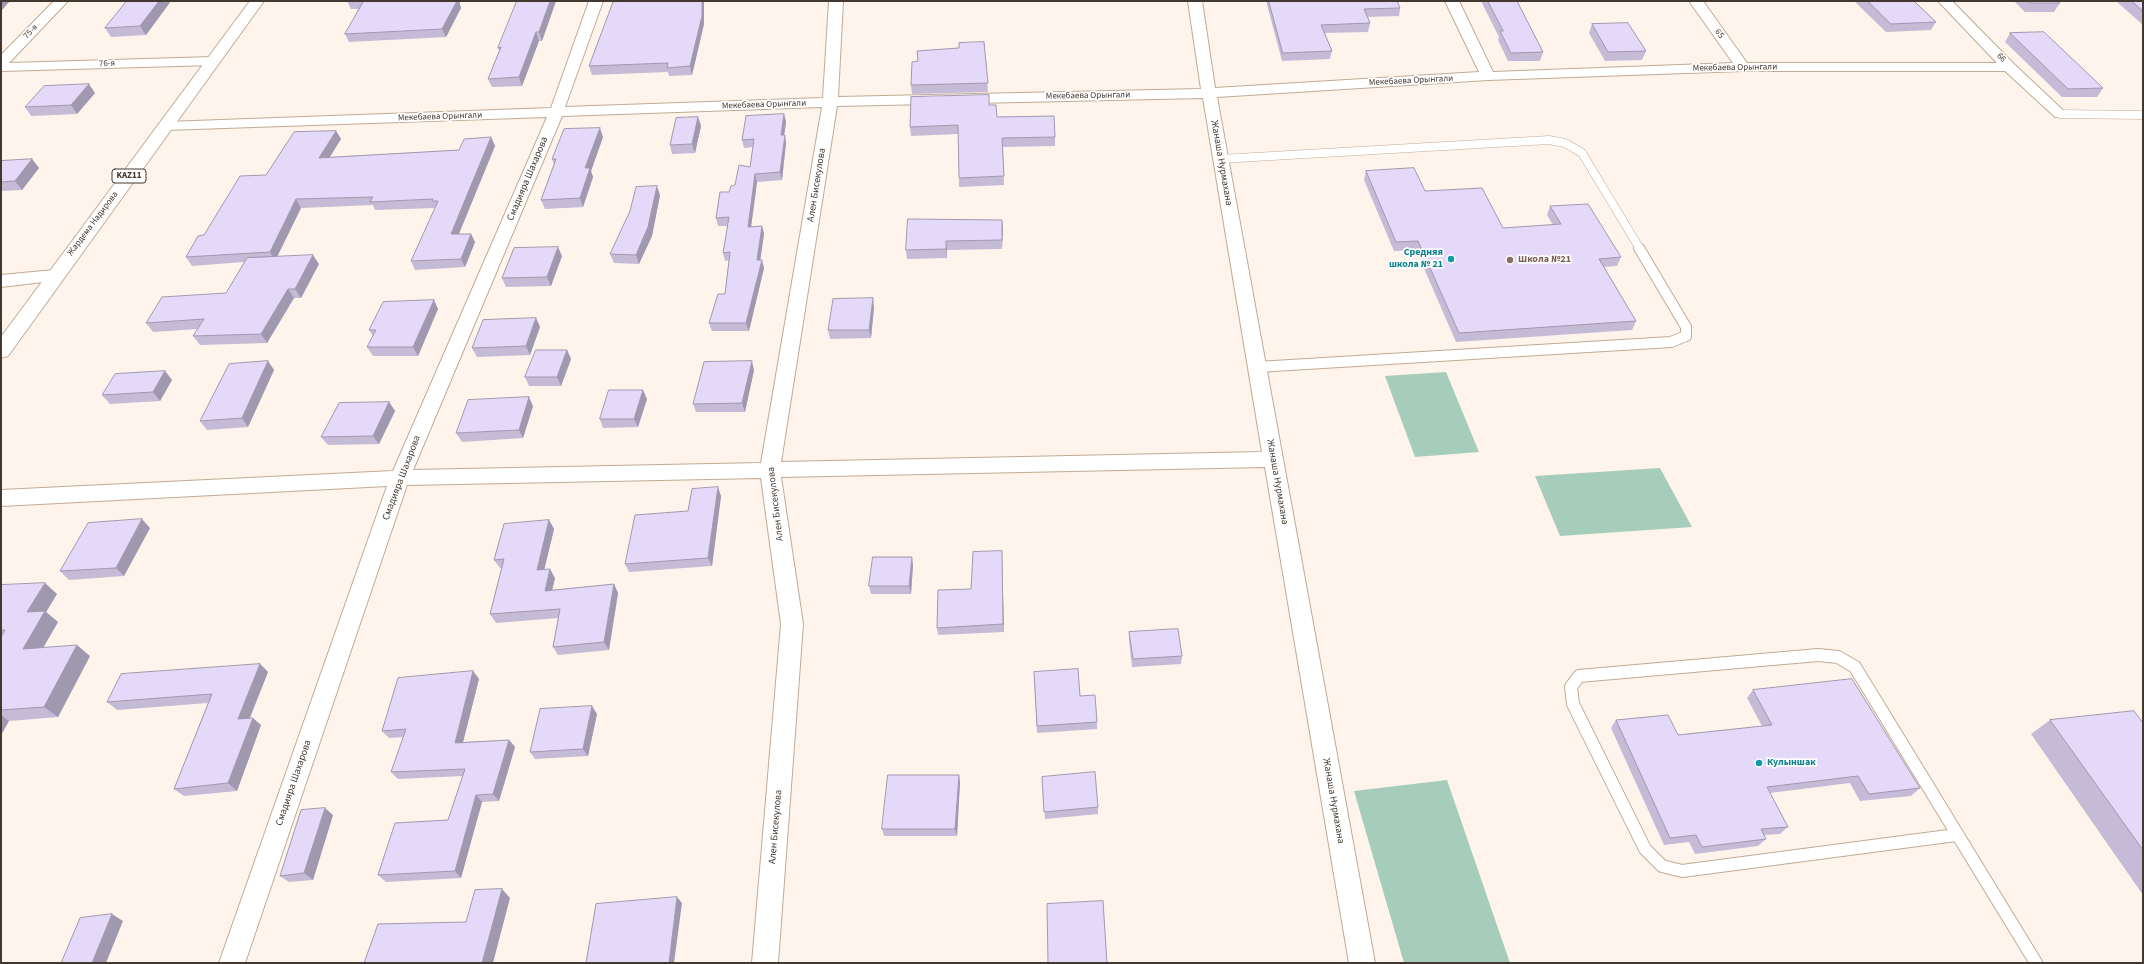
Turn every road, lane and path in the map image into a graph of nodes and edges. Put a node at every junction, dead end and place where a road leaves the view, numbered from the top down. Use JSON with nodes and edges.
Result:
{"nodes":[{"id":1,"x":61,"y":1,"type":"edge"},
{"id":2,"x":257,"y":1,"type":"edge"},
{"id":3,"x":596,"y":1,"type":"edge"},
{"id":4,"x":836,"y":1,"type":"edge"},
{"id":5,"x":1195,"y":1,"type":"edge"},
{"id":6,"x":1452,"y":1,"type":"edge"},
{"id":7,"x":1696,"y":1,"type":"edge"},
{"id":8,"x":1945,"y":1,"type":"edge"},
{"id":9,"x":213,"y":61,"type":"junction"},
{"id":10,"x":1,"y":63,"type":"edge"},
{"id":11,"x":2009,"y":66,"type":"junction"},
{"id":12,"x":1,"y":67,"type":"edge"},
{"id":13,"x":1743,"y":67,"type":"junction"},
{"id":14,"x":1488,"y":76,"type":"junction"},
{"id":15,"x":1209,"y":93,"type":"junction"},
{"id":16,"x":830,"y":102,"type":"junction"},
{"id":17,"x":556,"y":113,"type":"junction"},
{"id":18,"x":2060,"y":114,"type":"joint"},
{"id":19,"x":2143,"y":115,"type":"edge"},
{"id":20,"x":166,"y":126,"type":"junction"},
{"id":21,"x":1220,"y":159,"type":"junction"},
{"id":22,"x":54,"y":276,"type":"junction"},
{"id":23,"x":1,"y":281,"type":"edge"},
{"id":24,"x":1,"y":351,"type":"edge"},
{"id":25,"x":1257,"y":367,"type":"junction"},
{"id":26,"x":1273,"y":459,"type":"junction"},
{"id":27,"x":770,"y":470,"type":"junction"},
{"id":28,"x":400,"y":478,"type":"junction"},
{"id":29,"x":1,"y":498,"type":"edge"},
{"id":30,"x":1956,"y":834,"type":"junction"},
{"id":31,"x":232,"y":963,"type":"edge"},
{"id":32,"x":765,"y":963,"type":"edge"},
{"id":33,"x":1362,"y":963,"type":"edge"},
{"id":34,"x":2036,"y":963,"type":"edge"}],
"edges":[{"from":1,"to":10,"type":"street","name":"75-я"},
{"from":2,"to":9,"type":"highway","name":"Жардема Надирова","number":"KAZ11"},
{"from":3,"to":17,"type":"street","name":"Смадияра Шахарова"},
{"from":4,"to":16,"type":"street","name":"Ален Бисекулова"},
{"from":5,"to":15,"type":"street","name":"Жанаша Нурмахана"},
{"from":6,"to":14,"type":"street"},
{"from":7,"to":13,"type":"street","name":"65"},
{"from":8,"to":11,"type":"street","name":"66"},
{"from":9,"to":12,"type":"street","name":"76-я"},
{"from":9,"to":20,"type":"highway","name":"Жардема Надирова","number":"KAZ11"},
{"from":11,"to":13,"type":"street","name":"Мекебаева Орынгали"},
{"from":11,"to":18,"type":"street","name":"66"},
{"from":13,"to":14,"type":"street","name":"Мекебаева Орынгали"},
{"from":14,"to":15,"type":"street","name":"Мекебаева Орынгали"},
{"from":15,"to":16,"type":"street","name":"Мекебаева Орынгали"},
{"from":15,"to":21,"type":"street","name":"Жанаша Нурмахана"},
{"from":16,"to":17,"type":"street","name":"Мекебаева Орынгали"},
{"from":16,"to":27,"type":"street","name":"Ален Бисекулова"},
{"from":17,"to":20,"type":"street","name":"Мекебаева Орынгали"},
{"from":17,"to":28,"type":"street","name":"Смадияра Шахарова"},
{"from":18,"to":19,"type":"lane"},
{"from":20,"to":22,"type":"highway","name":"Жардема Надирова","number":"KAZ11"},
{"from":21,"to":25,"type":"street","name":"Жанаша Нурмахана"},
{"from":21,"to":25,"type":"lane"},
{"from":22,"to":23,"type":"street"},
{"from":22,"to":24,"type":"highway","name":"Жардема Надирова","number":"KAZ11"},
{"from":25,"to":26,"type":"street","name":"Жанаша Нурмахана"},
{"from":26,"to":27,"type":"street"},
{"from":26,"to":33,"type":"street","name":"Жанаша Нурмахана"},
{"from":27,"to":28,"type":"street"},
{"from":27,"to":32,"type":"street","name":"Ален Бисекулова"},
{"from":28,"to":29,"type":"street"},
{"from":28,"to":31,"type":"street","name":"Смадияра Шахарова"},
{"from":30,"to":30,"type":"lane"},
{"from":30,"to":34,"type":"lane"}]}
